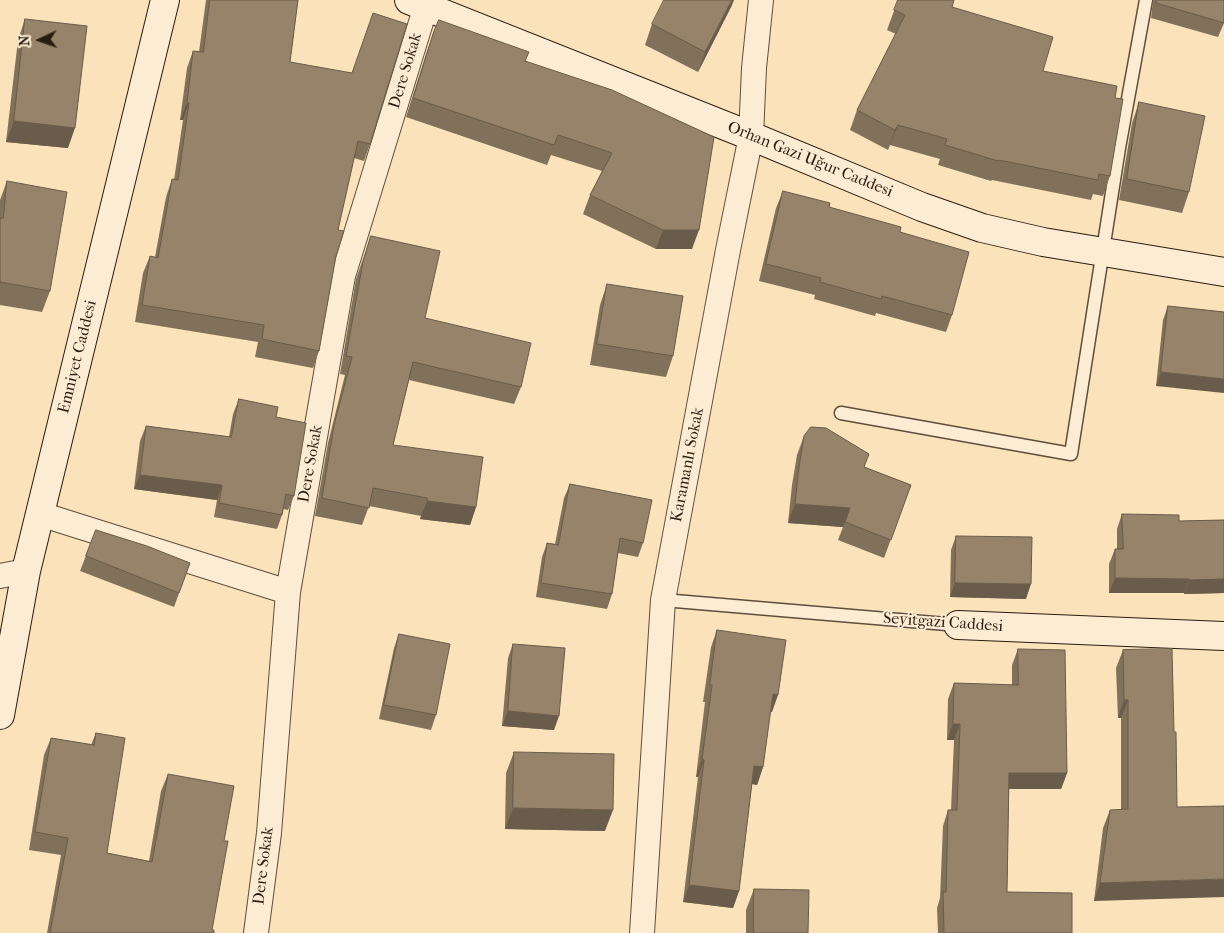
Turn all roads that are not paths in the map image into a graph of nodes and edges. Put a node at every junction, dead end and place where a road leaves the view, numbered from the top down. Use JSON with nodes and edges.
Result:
{"nodes":[{"id":1,"x":165,"y":0,"type":"edge"},
{"id":2,"x":762,"y":0,"type":"edge"},
{"id":3,"x":1146,"y":0,"type":"edge"},
{"id":4,"x":418,"y":3,"type":"edge"},
{"id":5,"x":751,"y":136,"type":"junction"},
{"id":6,"x":1103,"y":252,"type":"junction"},
{"id":7,"x":1224,"y":272,"type":"edge"},
{"id":8,"x":841,"y":413,"type":"dead end"},
{"id":9,"x":40,"y":514,"type":"junction"},
{"id":10,"x":26,"y":571,"type":"junction"},
{"id":11,"x":0,"y":576,"type":"edge"},
{"id":12,"x":288,"y":592,"type":"junction"},
{"id":13,"x":662,"y":600,"type":"junction"},
{"id":14,"x":958,"y":625,"type":"joint"},
{"id":15,"x":1224,"y":636,"type":"edge"},
{"id":16,"x":0,"y":715,"type":"edge"},
{"id":17,"x":256,"y":933,"type":"edge"},
{"id":18,"x":642,"y":933,"type":"edge"}],
"edges":[{"from":1,"to":9,"type":"street","name":"Emniyet Caddesi"},
{"from":2,"to":5,"type":"street","name":"Karamanlı Sokak"},
{"from":3,"to":6,"type":"lane"},
{"from":4,"to":5,"type":"street","name":"Orhan Gazi Uğur Caddesi"},
{"from":4,"to":12,"type":"street","name":"Dere Sokak"},
{"from":5,"to":6,"type":"street","name":"Orhan Gazi Uğur Caddesi"},
{"from":5,"to":13,"type":"street","name":"Karamanlı Sokak"},
{"from":6,"to":7,"type":"street","name":"Orhan Gazi Uğur Caddesi"},
{"from":6,"to":8,"type":"lane"},
{"from":9,"to":10,"type":"street","name":"Emniyet Caddesi"},
{"from":9,"to":12,"type":"street"},
{"from":10,"to":11,"type":"street"},
{"from":10,"to":16,"type":"street","name":"Emniyet Caddesi"},
{"from":12,"to":17,"type":"street","name":"Dere Sokak"},
{"from":13,"to":14,"type":"lane","name":"Seyitgazi Caddesi"},
{"from":13,"to":18,"type":"street","name":"Karamanlı Sokak"},
{"from":14,"to":15,"type":"street","name":"Seyitgazi Caddesi"}]}
